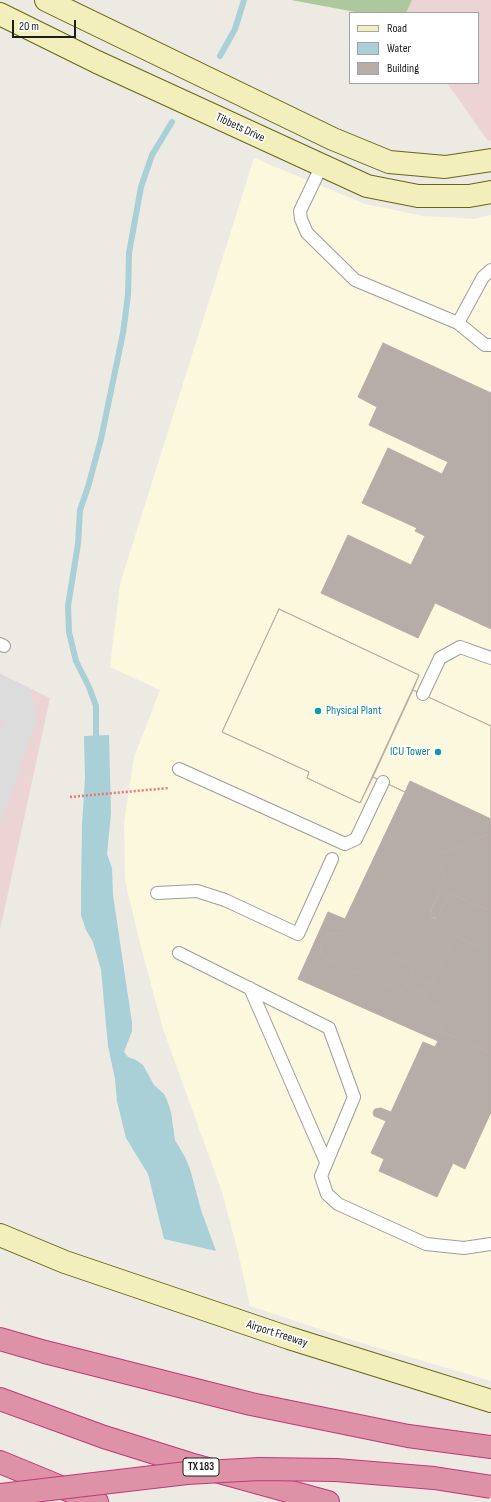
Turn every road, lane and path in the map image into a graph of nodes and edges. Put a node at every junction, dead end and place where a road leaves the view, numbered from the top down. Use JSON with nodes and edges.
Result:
{"nodes":[{"id":1,"x":46,"y":0,"type":"edge"},
{"id":2,"x":75,"y":6,"type":"edge"},
{"id":3,"x":0,"y":14,"type":"edge"},
{"id":4,"x":333,"y":139,"type":"junction"},
{"id":5,"x":491,"y":160,"type":"edge"},
{"id":6,"x":322,"y":165,"type":"junction"},
{"id":7,"x":491,"y":192,"type":"edge"},
{"id":8,"x":491,"y":270,"type":"edge"},
{"id":9,"x":458,"y":323,"type":"junction"},
{"id":10,"x":491,"y":345,"type":"edge"},
{"id":11,"x":491,"y":658,"type":"edge"},
{"id":12,"x":423,"y":694,"type":"dead end"},
{"id":13,"x":178,"y":769,"type":"dead end"},
{"id":14,"x":383,"y":782,"type":"dead end"},
{"id":15,"x":169,"y":788,"type":"dead end"},
{"id":16,"x":70,"y":797,"type":"dead end"},
{"id":17,"x":332,"y":859,"type":"dead end"},
{"id":18,"x":157,"y":893,"type":"dead end"},
{"id":19,"x":179,"y":953,"type":"dead end"},
{"id":20,"x":250,"y":988,"type":"junction"},
{"id":21,"x":326,"y":1162,"type":"junction"},
{"id":22,"x":0,"y":1235,"type":"edge"},
{"id":23,"x":491,"y":1244,"type":"edge"},
{"id":24,"x":0,"y":1339,"type":"edge"},
{"id":25,"x":0,"y":1399,"type":"edge"},
{"id":26,"x":491,"y":1401,"type":"edge"},
{"id":27,"x":491,"y":1447,"type":"edge"},
{"id":28,"x":0,"y":1462,"type":"edge"},
{"id":29,"x":491,"y":1487,"type":"edge"},
{"id":30,"x":0,"y":1495,"type":"edge"},
{"id":31,"x":97,"y":1502,"type":"edge"},
{"id":32,"x":328,"y":1502,"type":"edge"}],
"edges":[{"from":1,"to":2,"type":"street"},
{"from":2,"to":4,"type":"street"},
{"from":3,"to":6,"type":"street","name":"Tibbets Drive"},
{"from":4,"to":5,"type":"street"},
{"from":4,"to":6,"type":"street"},
{"from":6,"to":7,"type":"street","name":"Tibbets Drive"},
{"from":6,"to":9,"type":"lane"},
{"from":8,"to":9,"type":"lane"},
{"from":9,"to":10,"type":"lane"},
{"from":11,"to":12,"type":"lane"},
{"from":13,"to":14,"type":"lane"},
{"from":15,"to":16,"type":"path"},
{"from":17,"to":18,"type":"lane"},
{"from":19,"to":20,"type":"lane"},
{"from":20,"to":21,"type":"lane"},
{"from":20,"to":21,"type":"lane"},
{"from":21,"to":23,"type":"lane"},
{"from":22,"to":26,"type":"street","name":"Airport Freeway"},
{"from":24,"to":27,"type":"highway"},
{"from":25,"to":32,"type":"highway","number":"TX 183"},
{"from":28,"to":31,"type":"highway"},
{"from":29,"to":30,"type":"highway","bridge":true}]}
